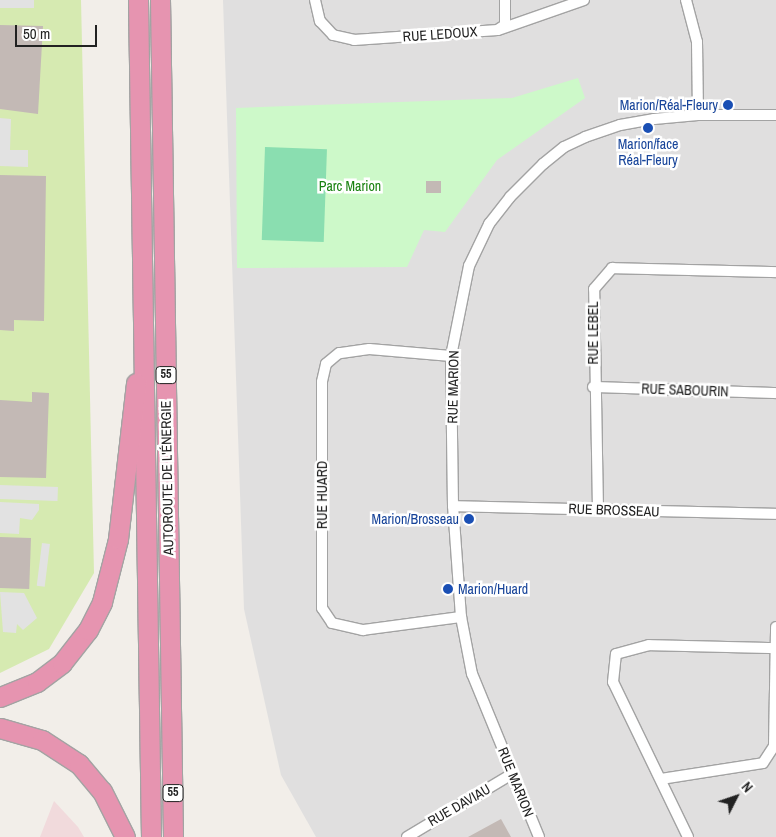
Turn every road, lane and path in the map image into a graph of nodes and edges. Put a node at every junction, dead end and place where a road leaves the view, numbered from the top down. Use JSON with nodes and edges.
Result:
{"nodes":[{"id":1,"x":138,"y":0,"type":"edge"},
{"id":2,"x":160,"y":0,"type":"edge"},
{"id":3,"x":315,"y":0,"type":"edge"},
{"id":4,"x":505,"y":0,"type":"edge"},
{"id":5,"x":584,"y":0,"type":"edge"},
{"id":6,"x":686,"y":0,"type":"edge"},
{"id":7,"x":498,"y":30,"type":"junction"},
{"id":8,"x":698,"y":115,"type":"junction"},
{"id":9,"x":776,"y":115,"type":"edge"},
{"id":10,"x":776,"y":272,"type":"edge"},
{"id":11,"x":144,"y":330,"type":"junction"},
{"id":12,"x":451,"y":356,"type":"junction"},
{"id":13,"x":593,"y":387,"type":"junction"},
{"id":14,"x":776,"y":393,"type":"edge"},
{"id":15,"x":453,"y":506,"type":"junction"},
{"id":16,"x":598,"y":510,"type":"junction"},
{"id":17,"x":776,"y":514,"type":"edge"},
{"id":18,"x":461,"y":618,"type":"junction"},
{"id":19,"x":776,"y":627,"type":"edge"},
{"id":20,"x":774,"y":648,"type":"junction"},
{"id":21,"x":0,"y":697,"type":"edge"},
{"id":22,"x":0,"y":728,"type":"edge"},
{"id":23,"x":172,"y":750,"type":"junction"},
{"id":24,"x":512,"y":774,"type":"junction"},
{"id":25,"x":661,"y":779,"type":"junction"},
{"id":26,"x":125,"y":837,"type":"edge"},
{"id":27,"x":152,"y":837,"type":"edge"},
{"id":28,"x":173,"y":837,"type":"edge"},
{"id":29,"x":182,"y":837,"type":"edge"},
{"id":30,"x":407,"y":837,"type":"edge"},
{"id":31,"x":539,"y":837,"type":"edge"},
{"id":32,"x":688,"y":837,"type":"edge"}],
"edges":[{"from":1,"to":11,"type":"highway","name":"AUTOROUTE DE L'ÉNERGIE","number":"55"},
{"from":2,"to":23,"type":"highway","name":"AUTOROUTE DE L'ÉNERGIE","number":"55"},
{"from":3,"to":7,"type":"street","name":"RUE LEDOUX"},
{"from":4,"to":7,"type":"street"},
{"from":5,"to":7,"type":"street","name":"RUE LEDOUX"},
{"from":6,"to":8,"type":"street"},
{"from":8,"to":9,"type":"street","name":"RUE MARION"},
{"from":8,"to":12,"type":"street","name":"RUE MARION"},
{"from":10,"to":13,"type":"street","name":"RUE LEBEL"},
{"from":11,"to":21,"type":"highway"},
{"from":11,"to":27,"type":"highway","name":"AUTOROUTE DE L'ÉNERGIE","number":"55"},
{"from":12,"to":15,"type":"street","name":"RUE MARION"},
{"from":12,"to":18,"type":"street","name":"RUE HUARD"},
{"from":13,"to":14,"type":"street","name":"RUE SABOURIN"},
{"from":13,"to":16,"type":"street","name":"RUE LEBEL"},
{"from":15,"to":16,"type":"street","name":"RUE BROSSEAU"},
{"from":15,"to":18,"type":"street","name":"RUE MARION"},
{"from":16,"to":17,"type":"street","name":"RUE BROSSEAU"},
{"from":18,"to":24,"type":"street","name":"RUE MARION"},
{"from":19,"to":20,"type":"street"},
{"from":20,"to":25,"type":"street"},
{"from":20,"to":25,"type":"street"},
{"from":22,"to":26,"type":"highway"},
{"from":23,"to":28,"type":"highway","name":"AUTOROUTE DE L'ÉNERGIE","number":"55"},
{"from":23,"to":29,"type":"highway"},
{"from":24,"to":30,"type":"street","name":"RUE DAVIAU"},
{"from":24,"to":31,"type":"street","name":"RUE MARION"},
{"from":25,"to":32,"type":"street"}]}
